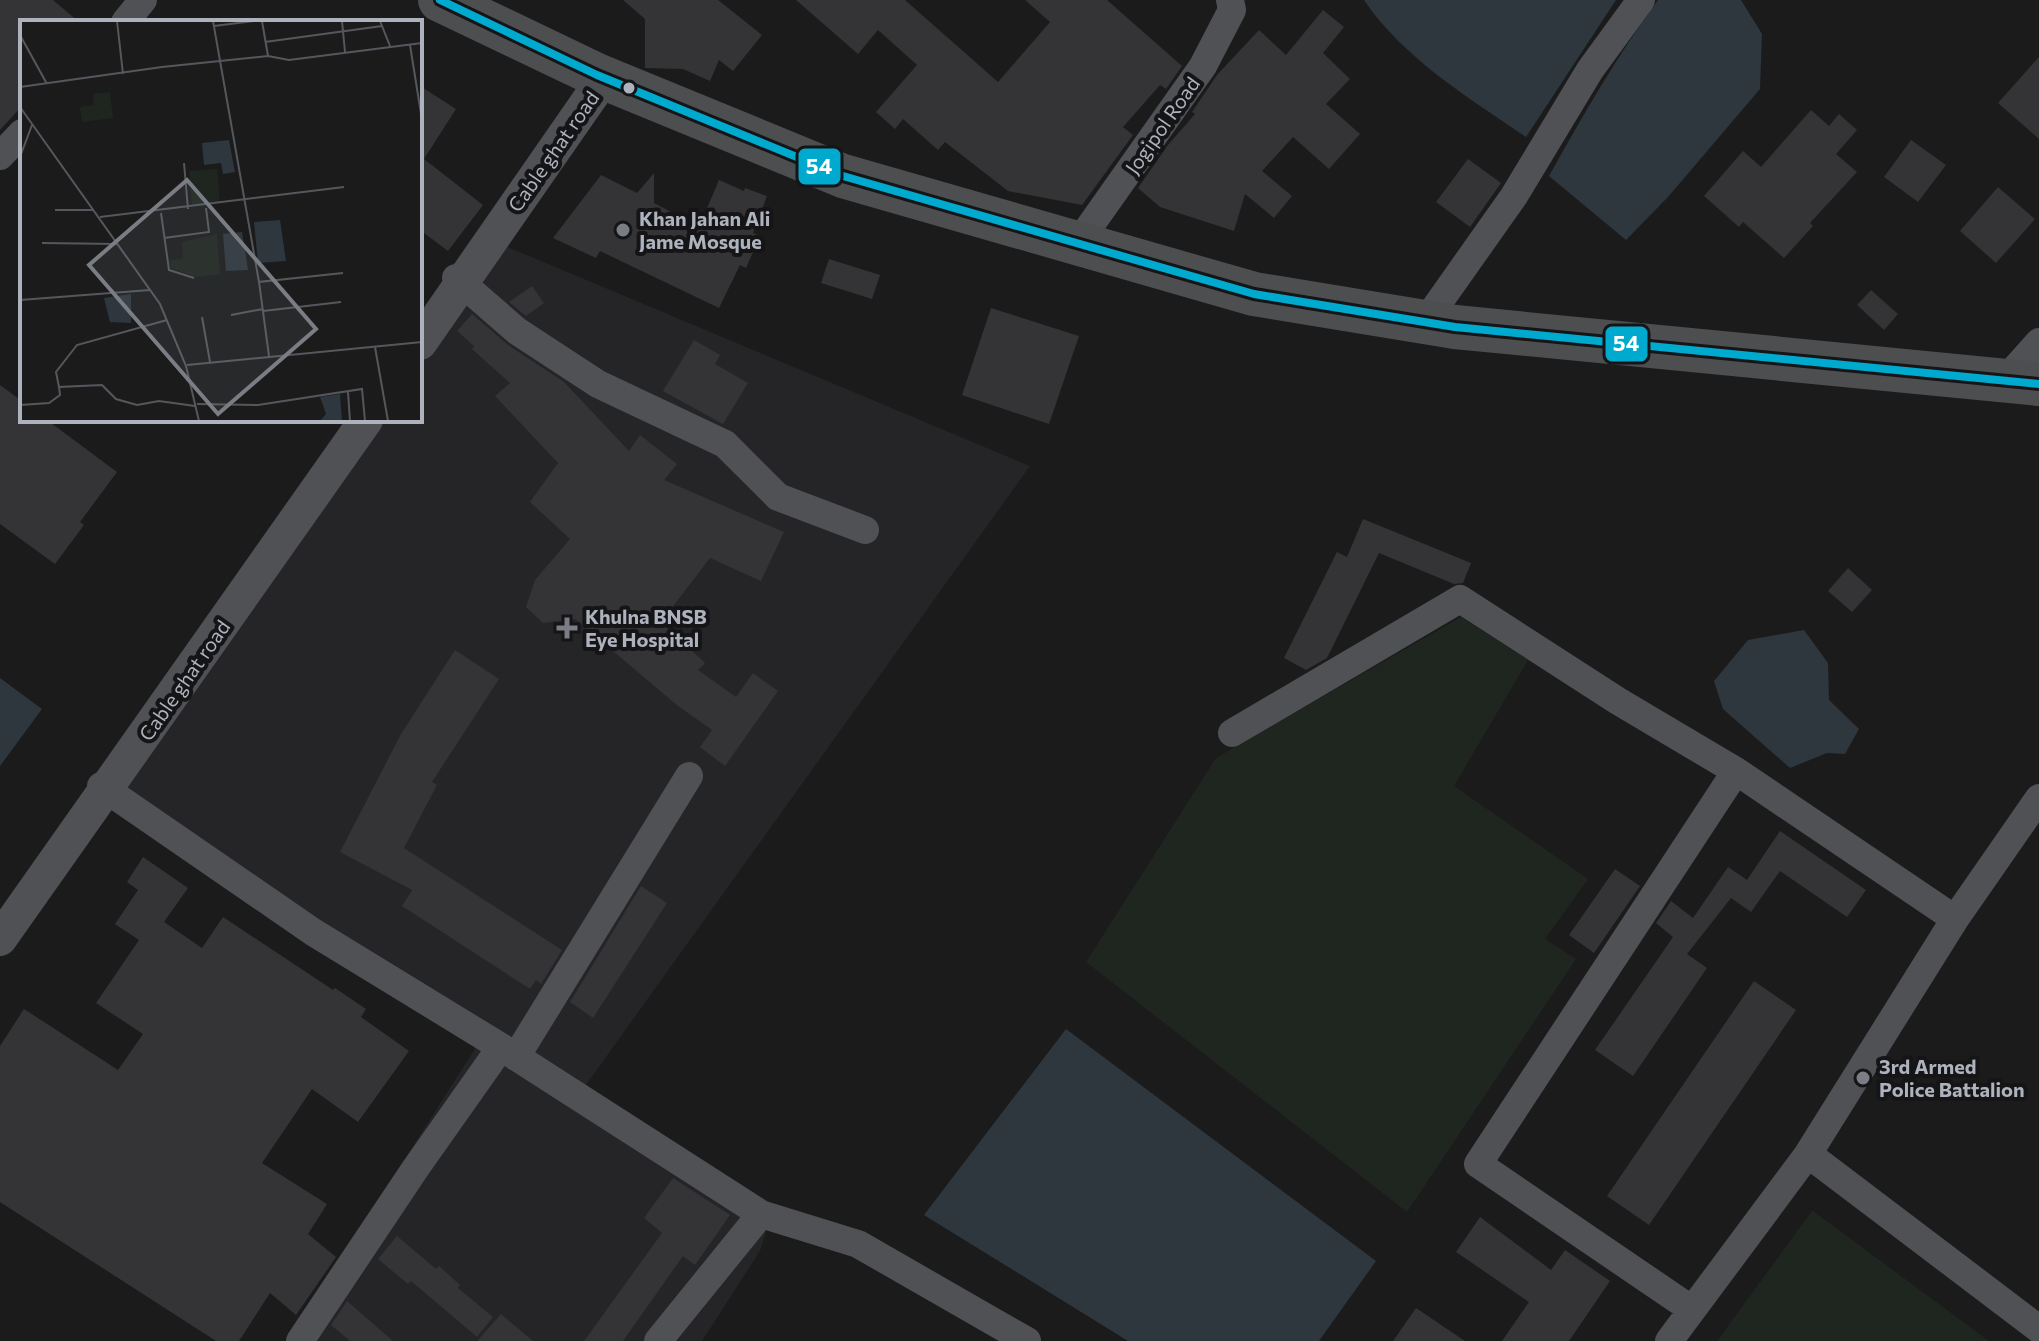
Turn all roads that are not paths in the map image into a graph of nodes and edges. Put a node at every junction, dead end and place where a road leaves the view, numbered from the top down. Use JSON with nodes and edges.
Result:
{"nodes":[{"id":1,"x":143,"y":0,"type":"edge"},
{"id":2,"x":440,"y":0,"type":"edge"},
{"id":3,"x":1230,"y":0,"type":"edge"},
{"id":4,"x":1641,"y":0,"type":"edge"},
{"id":5,"x":127,"y":20,"type":"edge"},
{"id":6,"x":601,"y":76,"type":"junction"},
{"id":7,"x":20,"y":135,"type":"edge"},
{"id":8,"x":0,"y":156,"type":"edge"},
{"id":9,"x":1078,"y":243,"type":"junction"},
{"id":10,"x":459,"y":280,"type":"junction"},
{"id":11,"x":1425,"y":322,"type":"junction"},
{"id":12,"x":422,"y":327,"type":"edge"},
{"id":13,"x":422,"y":340,"type":"edge"},
{"id":14,"x":2039,"y":342,"type":"edge"},
{"id":15,"x":2022,"y":382,"type":"edge"},
{"id":16,"x":356,"y":422,"type":"edge"},
{"id":17,"x":365,"y":422,"type":"edge"},
{"id":18,"x":865,"y":530,"type":"dead end"},
{"id":19,"x":1232,"y":733,"type":"dead end"},
{"id":20,"x":1736,"y":771,"type":"junction"},
{"id":21,"x":689,"y":776,"type":"dead end"},
{"id":22,"x":104,"y":788,"type":"junction"},
{"id":23,"x":2039,"y":798,"type":"edge"},
{"id":24,"x":1955,"y":919,"type":"junction"},
{"id":25,"x":0,"y":927,"type":"edge"},
{"id":26,"x":0,"y":939,"type":"edge"},
{"id":27,"x":509,"y":1052,"type":"junction"},
{"id":28,"x":1808,"y":1154,"type":"junction"},
{"id":29,"x":761,"y":1214,"type":"junction"},
{"id":30,"x":1691,"y":1309,"type":"junction"},
{"id":31,"x":2039,"y":1329,"type":"edge"},
{"id":32,"x":300,"y":1341,"type":"edge"},
{"id":33,"x":658,"y":1341,"type":"edge"},
{"id":34,"x":1027,"y":1341,"type":"edge"},
{"id":35,"x":1669,"y":1341,"type":"edge"}],
"edges":[{"from":1,"to":5,"type":"street"},
{"from":2,"to":6,"type":"highway"},
{"from":3,"to":9,"type":"street","name":"Jogipol Road"},
{"from":4,"to":11,"type":"street"},
{"from":6,"to":9,"type":"highway"},
{"from":6,"to":10,"type":"street","name":"Cable ghat road"},
{"from":7,"to":8,"type":"street"},
{"from":9,"to":11,"type":"highway"},
{"from":10,"to":12,"type":"street","name":"Cable ghat road"},
{"from":10,"to":13,"type":"street","name":"Cable ghat road"},
{"from":10,"to":18,"type":"street"},
{"from":11,"to":15,"type":"highway"},
{"from":14,"to":15,"type":"street"},
{"from":16,"to":22,"type":"street","name":"Cable ghat road"},
{"from":17,"to":22,"type":"street","name":"Cable ghat road"},
{"from":19,"to":20,"type":"street"},
{"from":20,"to":24,"type":"street"},
{"from":20,"to":30,"type":"street"},
{"from":21,"to":27,"type":"street"},
{"from":22,"to":25,"type":"street","name":"Cable ghat road"},
{"from":22,"to":26,"type":"street","name":"Cable ghat road"},
{"from":22,"to":27,"type":"street"},
{"from":23,"to":24,"type":"street"},
{"from":24,"to":28,"type":"street"},
{"from":27,"to":29,"type":"street"},
{"from":27,"to":32,"type":"street"},
{"from":28,"to":30,"type":"street"},
{"from":28,"to":31,"type":"street"},
{"from":29,"to":33,"type":"street"},
{"from":29,"to":34,"type":"street"},
{"from":30,"to":35,"type":"street"}]}
